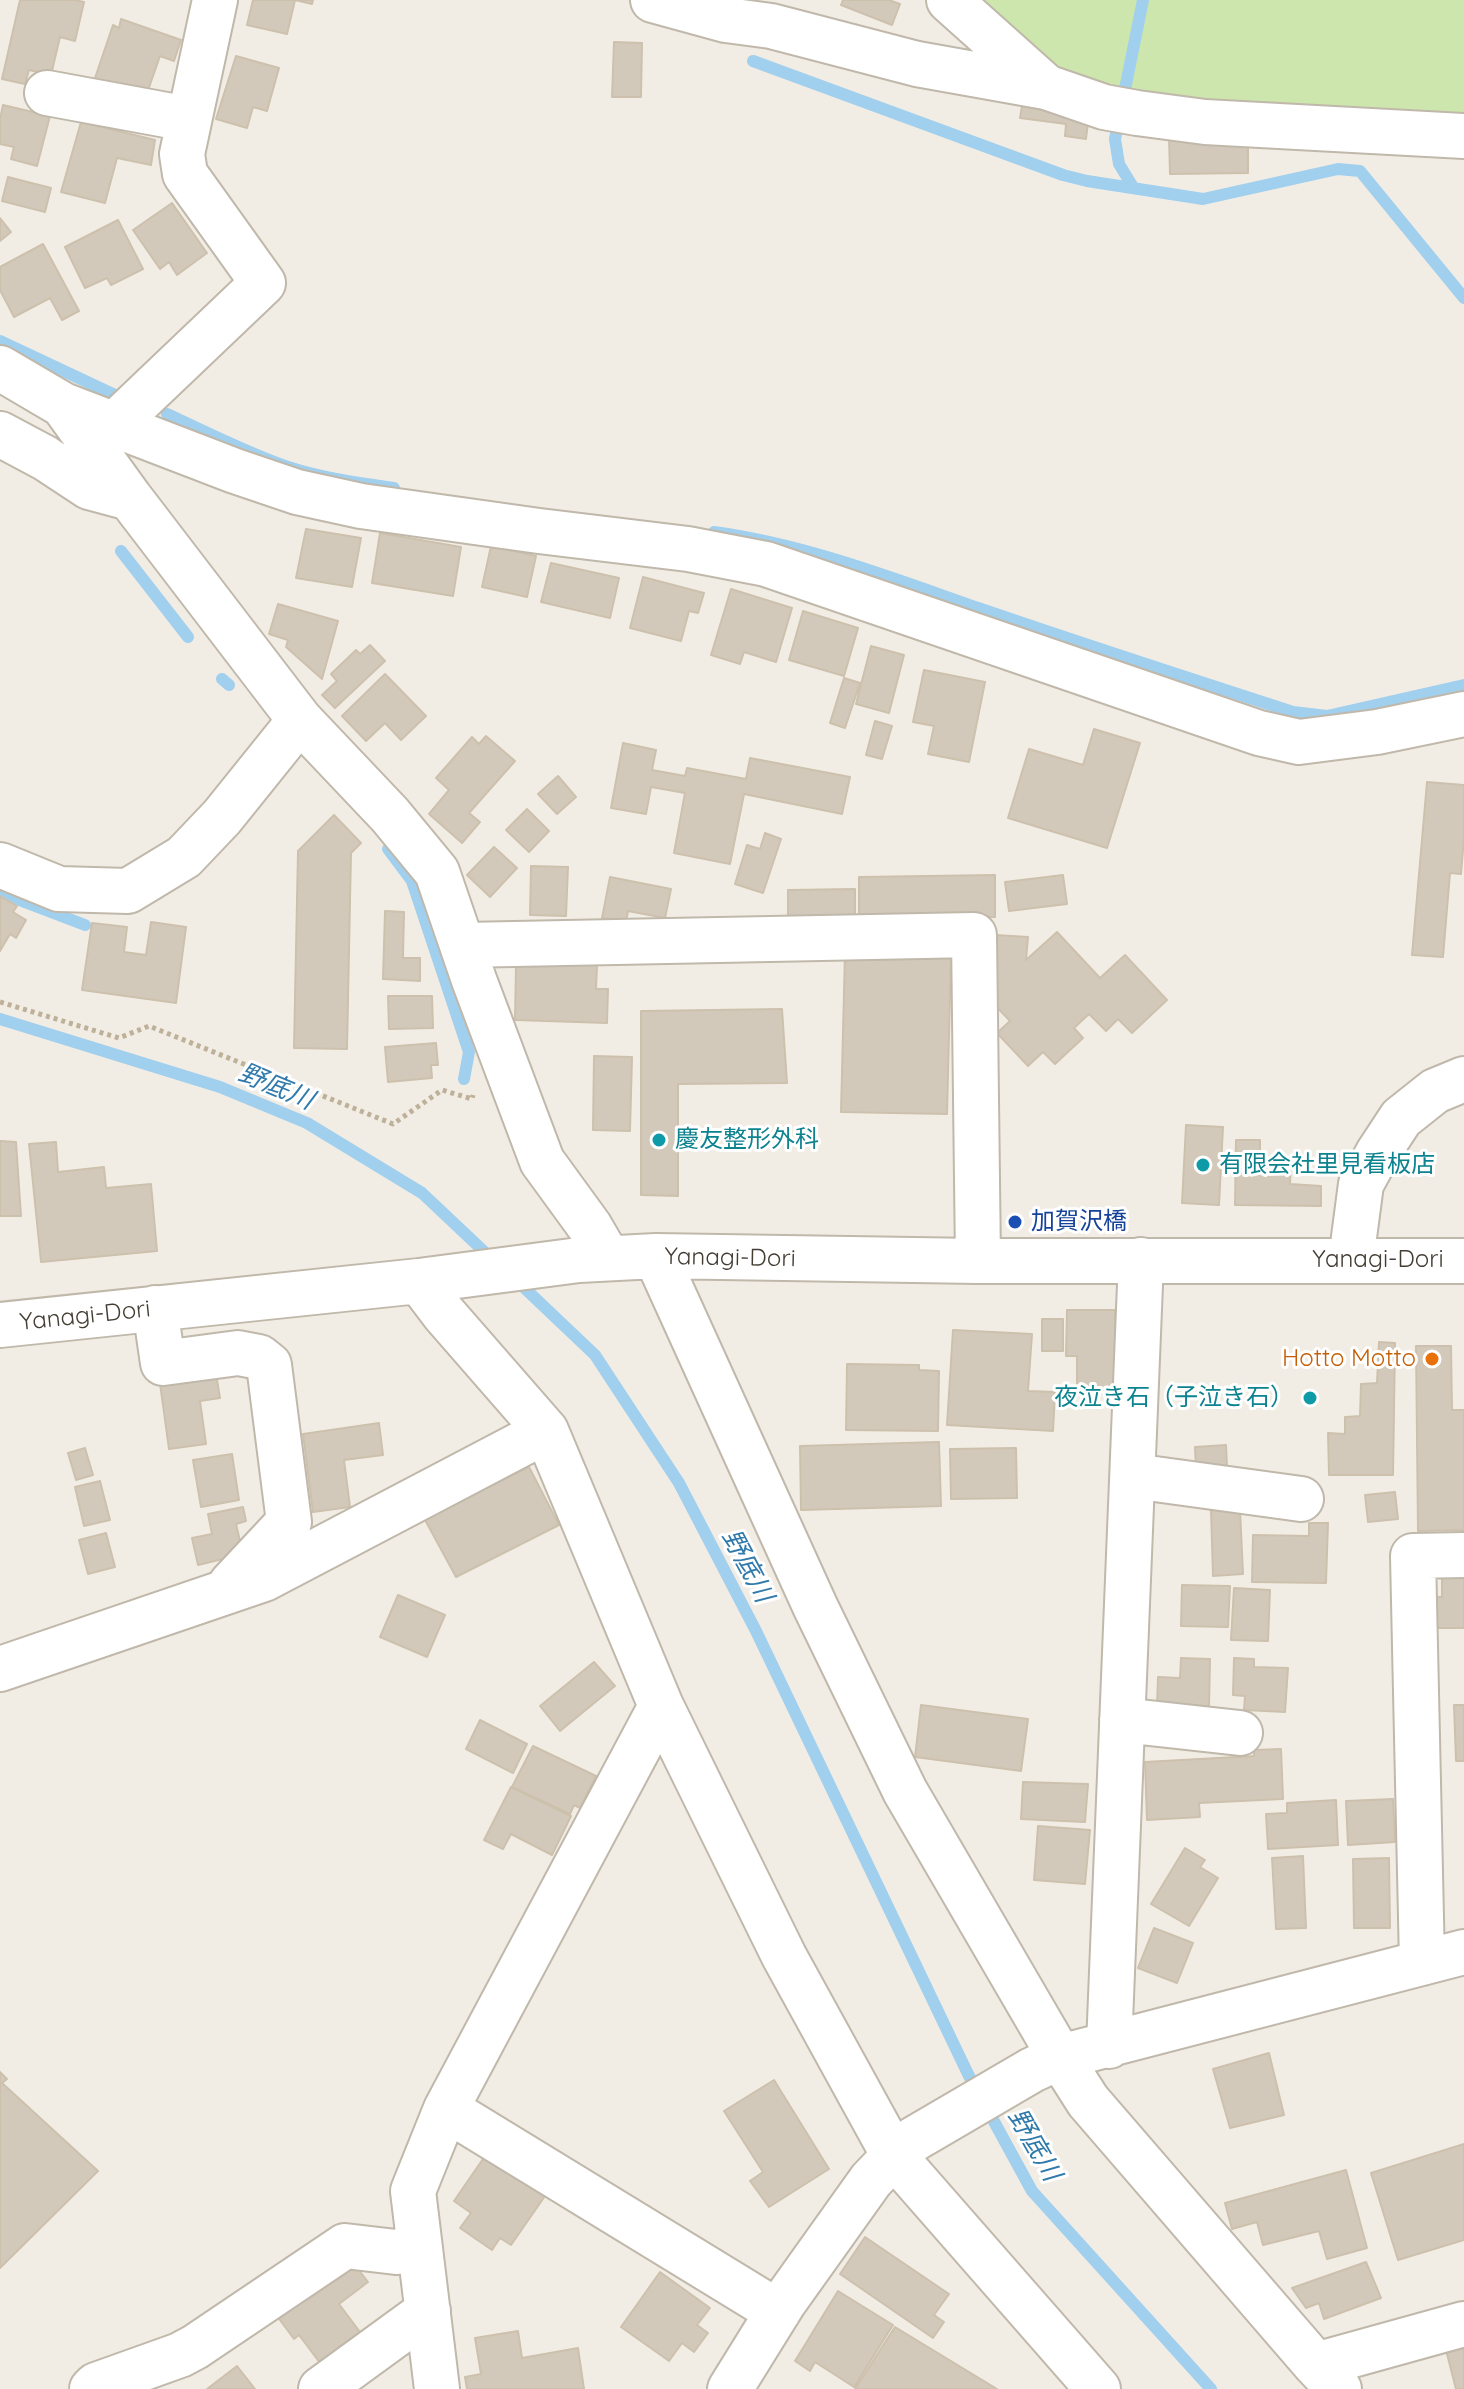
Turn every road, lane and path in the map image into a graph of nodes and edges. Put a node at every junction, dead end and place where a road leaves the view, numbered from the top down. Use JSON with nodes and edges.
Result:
{"nodes":[{"id":1,"x":215,"y":0,"type":"edge"},
{"id":2,"x":653,"y":0,"type":"edge"},
{"id":3,"x":949,"y":0,"type":"edge"},
{"id":4,"x":1046,"y":87,"type":"junction"},
{"id":5,"x":47,"y":93,"type":"dead end"},
{"id":6,"x":188,"y":119,"type":"junction"},
{"id":7,"x":1464,"y":136,"type":"edge"},
{"id":8,"x":0,"y":368,"type":"edge"},
{"id":9,"x":63,"y":405,"type":"junction"},
{"id":10,"x":115,"y":424,"type":"junction"},
{"id":11,"x":0,"y":434,"type":"edge"},
{"id":12,"x":130,"y":498,"type":"junction"},
{"id":13,"x":1464,"y":714,"type":"edge"},
{"id":14,"x":300,"y":720,"type":"junction"},
{"id":15,"x":0,"y":865,"type":"edge"},
{"id":16,"x":463,"y":945,"type":"junction"},
{"id":17,"x":0,"y":1002,"type":"edge"},
{"id":18,"x":504,"y":1059,"type":"junction"},
{"id":19,"x":1464,"y":1079,"type":"edge"},
{"id":20,"x":656,"y":1256,"type":"junction"},
{"id":21,"x":594,"y":1259,"type":"junction"},
{"id":22,"x":1141,"y":1260,"type":"junction"},
{"id":23,"x":1351,"y":1260,"type":"junction"},
{"id":24,"x":978,"y":1261,"type":"junction"},
{"id":25,"x":1464,"y":1261,"type":"edge"},
{"id":26,"x":437,"y":1279,"type":"junction"},
{"id":27,"x":155,"y":1308,"type":"junction"},
{"id":28,"x":0,"y":1325,"type":"edge"},
{"id":29,"x":546,"y":1431,"type":"junction"},
{"id":30,"x":1133,"y":1476,"type":"junction"},
{"id":31,"x":1301,"y":1499,"type":"dead end"},
{"id":32,"x":1464,"y":1555,"type":"edge"},
{"id":33,"x":224,"y":1592,"type":"junction"},
{"id":34,"x":0,"y":1669,"type":"edge"},
{"id":35,"x":661,"y":1706,"type":"junction"},
{"id":36,"x":1122,"y":1720,"type":"junction"},
{"id":37,"x":1240,"y":1733,"type":"dead end"},
{"id":38,"x":1464,"y":1952,"type":"edge"},
{"id":39,"x":1422,"y":1963,"type":"junction"},
{"id":40,"x":1109,"y":2046,"type":"junction"},
{"id":41,"x":1046,"y":2063,"type":"junction"},
{"id":42,"x":446,"y":2109,"type":"junction"},
{"id":43,"x":904,"y":2147,"type":"junction"},
{"id":44,"x":420,"y":2248,"type":"junction"},
{"id":45,"x":428,"y":2311,"type":"junction"},
{"id":46,"x":778,"y":2312,"type":"junction"},
{"id":47,"x":1464,"y":2324,"type":"edge"},
{"id":48,"x":1328,"y":2377,"type":"edge"},
{"id":49,"x":92,"y":2389,"type":"edge"},
{"id":50,"x":321,"y":2389,"type":"edge"},
{"id":51,"x":437,"y":2389,"type":"edge"},
{"id":52,"x":730,"y":2389,"type":"edge"},
{"id":53,"x":1098,"y":2389,"type":"edge"}],
"edges":[{"from":1,"to":6,"type":"street"},
{"from":2,"to":4,"type":"street"},
{"from":3,"to":4,"type":"street"},
{"from":4,"to":7,"type":"street"},
{"from":5,"to":6,"type":"street"},
{"from":6,"to":10,"type":"street"},
{"from":8,"to":9,"type":"street"},
{"from":9,"to":10,"type":"street"},
{"from":9,"to":12,"type":"street"},
{"from":10,"to":13,"type":"street"},
{"from":11,"to":12,"type":"street"},
{"from":12,"to":14,"type":"street"},
{"from":14,"to":15,"type":"street"},
{"from":14,"to":16,"type":"street"},
{"from":16,"to":18,"type":"street"},
{"from":16,"to":24,"type":"street"},
{"from":17,"to":18,"type":"path"},
{"from":18,"to":21,"type":"street"},
{"from":19,"to":23,"type":"street"},
{"from":20,"to":21,"type":"street","name":"Yanagi-Dori"},
{"from":20,"to":24,"type":"street","name":"Yanagi-Dori"},
{"from":20,"to":41,"type":"street"},
{"from":21,"to":26,"type":"street","name":"Yanagi-Dori"},
{"from":22,"to":23,"type":"street","name":"Yanagi-Dori"},
{"from":22,"to":24,"type":"street","name":"Yanagi-Dori"},
{"from":22,"to":30,"type":"street"},
{"from":23,"to":25,"type":"street","name":"Yanagi-Dori"},
{"from":26,"to":27,"type":"street","name":"Yanagi-Dori"},
{"from":26,"to":29,"type":"street"},
{"from":27,"to":28,"type":"street","name":"Yanagi-Dori"},
{"from":27,"to":33,"type":"street"},
{"from":29,"to":33,"type":"street"},
{"from":29,"to":35,"type":"street"},
{"from":30,"to":31,"type":"street"},
{"from":30,"to":36,"type":"street"},
{"from":32,"to":39,"type":"street"},
{"from":33,"to":34,"type":"street"},
{"from":35,"to":42,"type":"street"},
{"from":35,"to":43,"type":"street"},
{"from":36,"to":37,"type":"street"},
{"from":36,"to":40,"type":"street"},
{"from":38,"to":39,"type":"street"},
{"from":39,"to":40,"type":"street"},
{"from":40,"to":41,"type":"street"},
{"from":41,"to":43,"type":"street"},
{"from":41,"to":48,"type":"street"},
{"from":42,"to":44,"type":"street"},
{"from":42,"to":46,"type":"street"},
{"from":43,"to":46,"type":"street"},
{"from":43,"to":53,"type":"street"},
{"from":44,"to":45,"type":"street"},
{"from":44,"to":49,"type":"street"},
{"from":45,"to":50,"type":"street"},
{"from":45,"to":51,"type":"street"},
{"from":46,"to":52,"type":"street"},
{"from":47,"to":48,"type":"street"}]}
